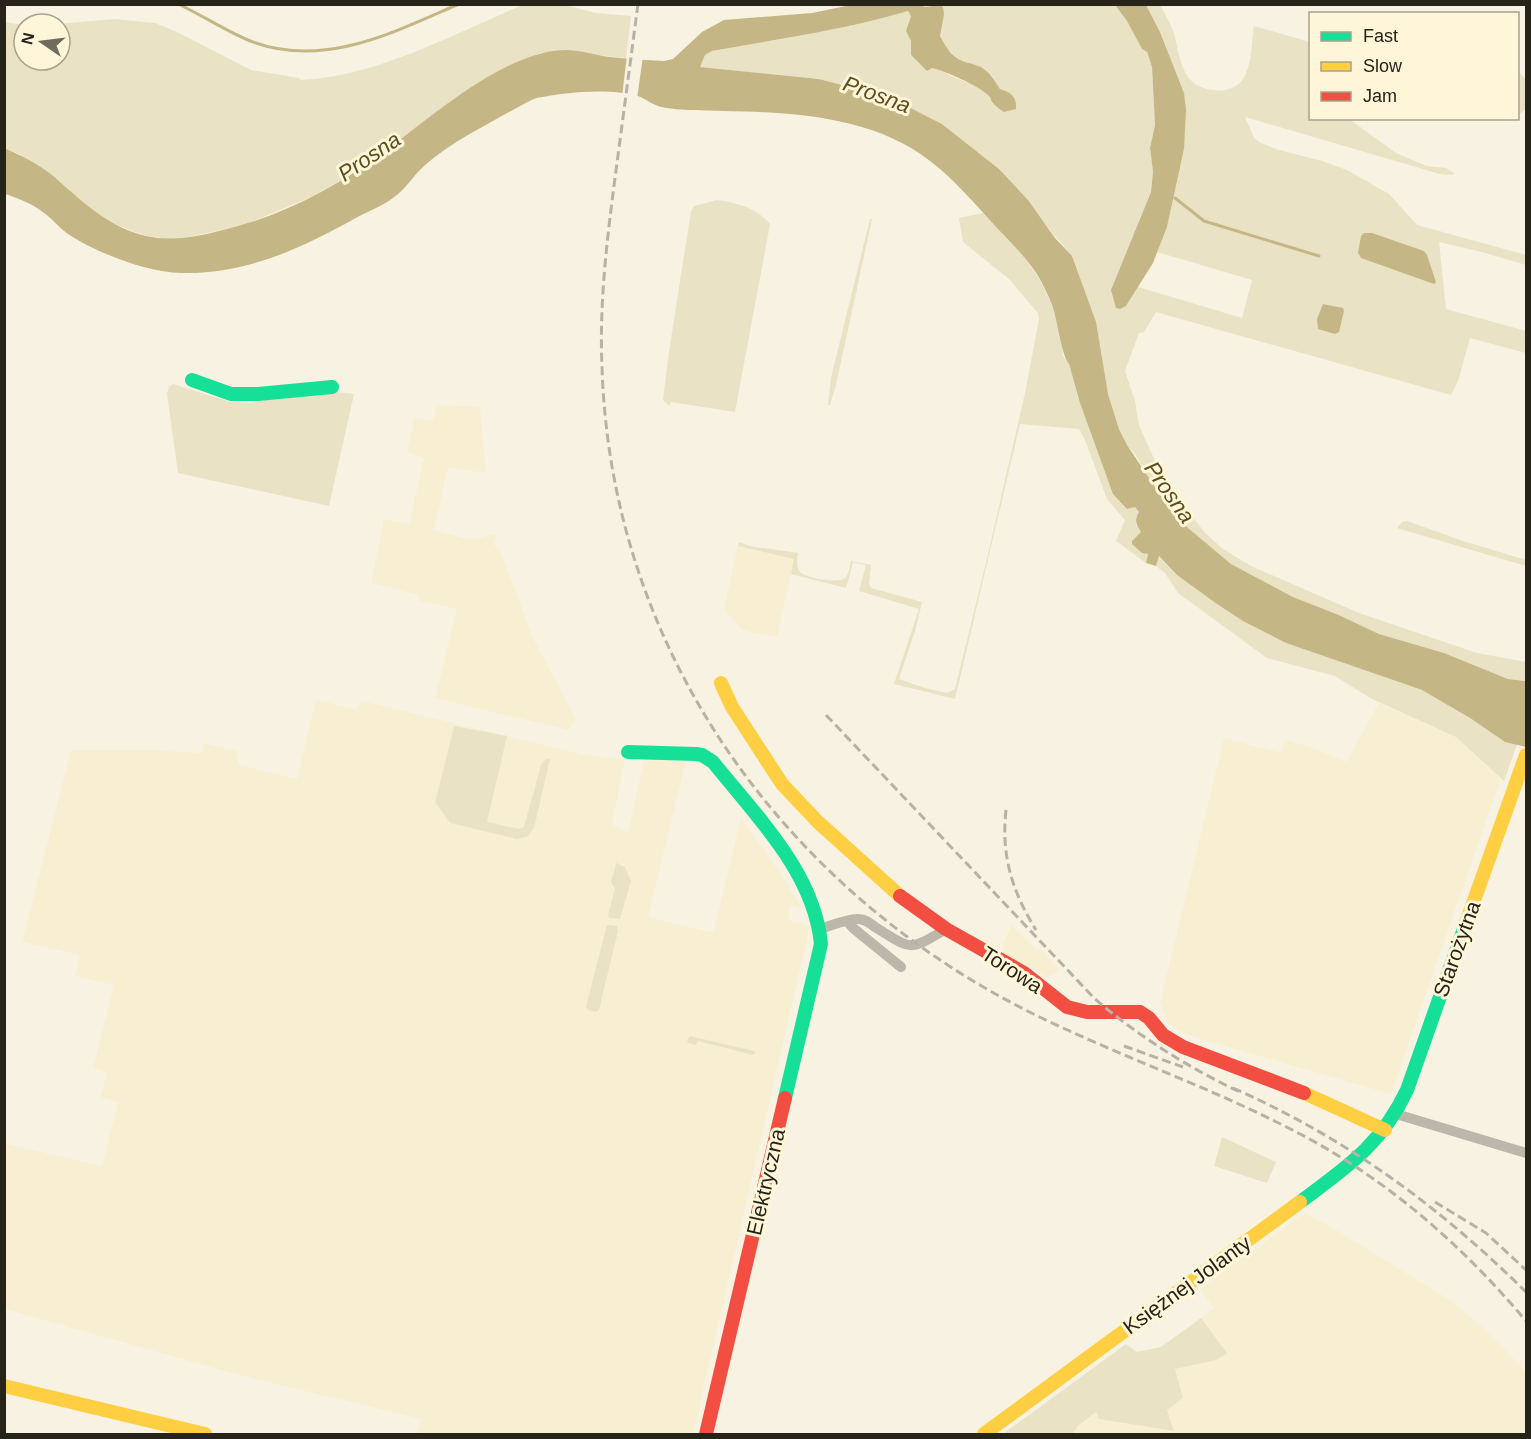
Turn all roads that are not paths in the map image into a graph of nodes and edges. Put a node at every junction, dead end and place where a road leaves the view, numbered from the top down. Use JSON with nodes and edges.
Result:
{"nodes":[{"id":1,"x":192,"y":380,"type":"dead end"},
{"id":2,"x":332,"y":387,"type":"dead end"},
{"id":3,"x":721,"y":683,"type":"dead end"},
{"id":4,"x":628,"y":752,"type":"dead end"},
{"id":5,"x":1525,"y":760,"type":"edge"},
{"id":6,"x":847,"y":921,"type":"junction"},
{"id":7,"x":821,"y":929,"type":"junction"},
{"id":8,"x":946,"y":929,"type":"junction"},
{"id":9,"x":901,"y":967,"type":"dead end"},
{"id":10,"x":1396,"y":1114,"type":"junction"},
{"id":11,"x":1385,"y":1130,"type":"junction"},
{"id":12,"x":1527,"y":1153,"type":"edge"},
{"id":13,"x":4,"y":1386,"type":"edge"},
{"id":14,"x":163,"y":1429,"type":"edge"},
{"id":15,"x":205,"y":1434,"type":"edge"},
{"id":16,"x":706,"y":1434,"type":"edge"},
{"id":17,"x":984,"y":1434,"type":"edge"}],
"edges":[{"from":1,"to":2,"type":"street"},
{"from":3,"to":8,"type":"street","name":"Torowa"},
{"from":4,"to":7,"type":"street"},
{"from":5,"to":10,"type":"street","name":"Starożytna"},
{"from":6,"to":7,"type":"street"},
{"from":6,"to":8,"type":"street"},
{"from":6,"to":9,"type":"street"},
{"from":7,"to":16,"type":"street","name":"Elektryczna"},
{"from":8,"to":11,"type":"street","name":"Torowa"},
{"from":10,"to":11,"type":"street","name":"Starożytna"},
{"from":10,"to":12,"type":"street"},
{"from":11,"to":17,"type":"street","name":"Księżnej Jolanty"},
{"from":13,"to":14,"type":"street"},
{"from":14,"to":15,"type":"street"}]}
